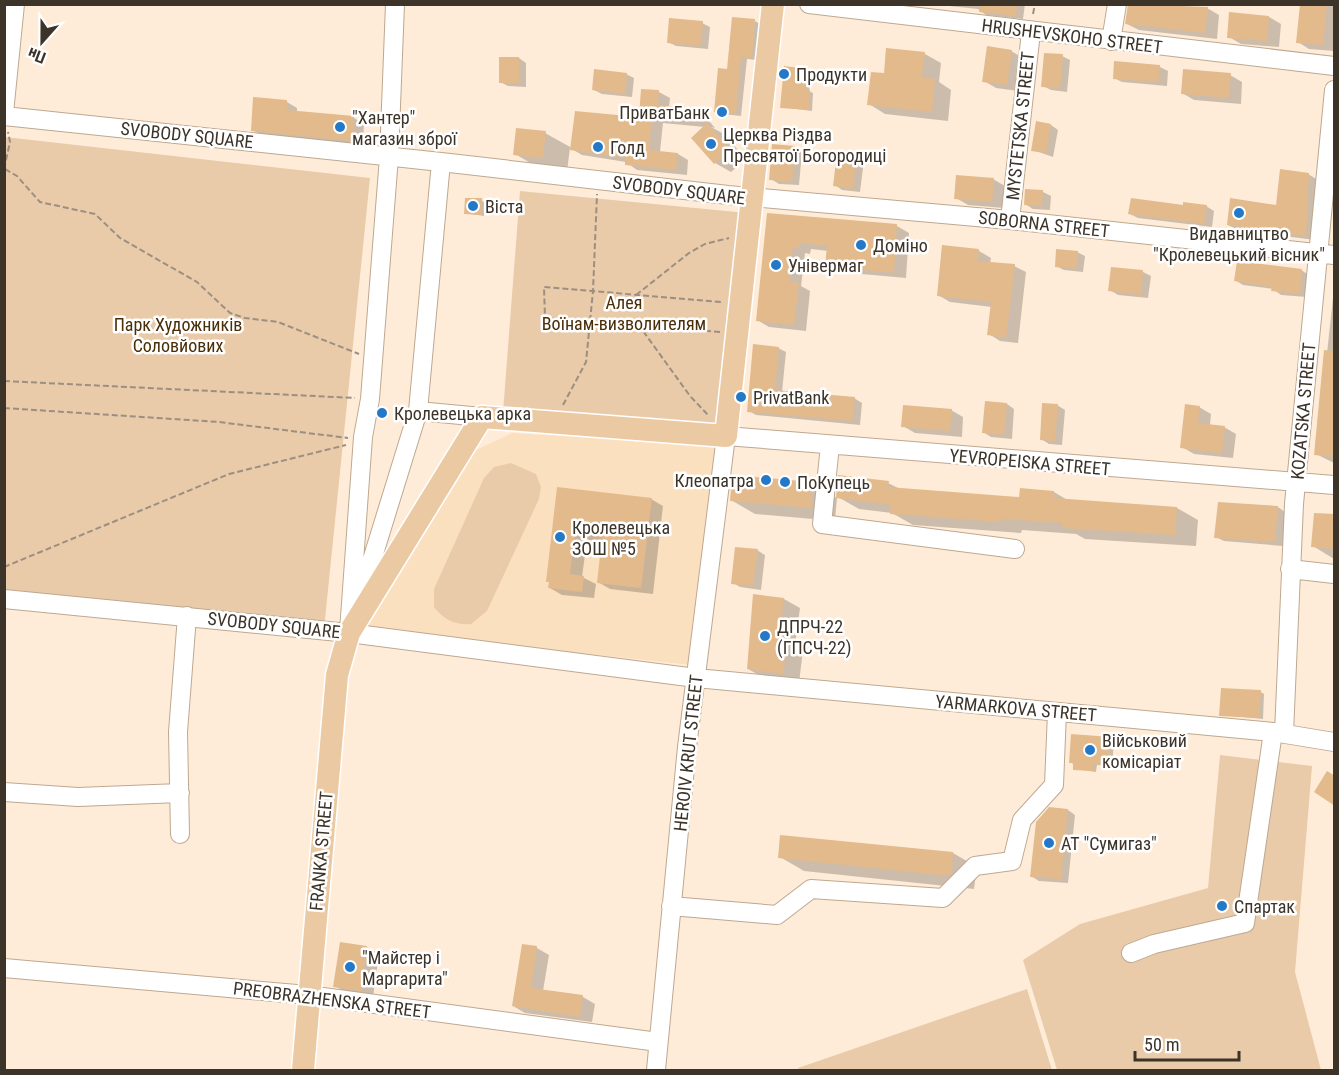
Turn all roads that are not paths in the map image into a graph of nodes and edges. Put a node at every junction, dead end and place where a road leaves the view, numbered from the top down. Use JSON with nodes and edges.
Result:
{"nodes":[{"id":1,"x":15,"y":4,"type":"edge"},
{"id":2,"x":395,"y":4,"type":"edge"},
{"id":3,"x":773,"y":4,"type":"edge"},
{"id":4,"x":810,"y":4,"type":"edge"},
{"id":5,"x":1117,"y":4,"type":"edge"},
{"id":6,"x":1030,"y":32,"type":"junction"},
{"id":7,"x":1111,"y":41,"type":"junction"},
{"id":8,"x":1335,"y":66,"type":"edge"},
{"id":9,"x":1335,"y":90,"type":"edge"},
{"id":10,"x":5,"y":118,"type":"edge"},
{"id":11,"x":389,"y":157,"type":"junction"},
{"id":12,"x":441,"y":162,"type":"junction"},
{"id":13,"x":753,"y":198,"type":"junction"},
{"id":14,"x":1010,"y":220,"type":"junction"},
{"id":15,"x":1326,"y":254,"type":"edge"},
{"id":16,"x":418,"y":411,"type":"junction"},
{"id":17,"x":482,"y":417,"type":"junction"},
{"id":18,"x":726,"y":436,"type":"junction"},
{"id":19,"x":830,"y":445,"type":"junction"},
{"id":20,"x":1297,"y":482,"type":"junction"},
{"id":21,"x":1335,"y":485,"type":"edge"},
{"id":22,"x":1015,"y":549,"type":"dead end"},
{"id":23,"x":1290,"y":569,"type":"junction"},
{"id":24,"x":1335,"y":574,"type":"edge"},
{"id":25,"x":4,"y":598,"type":"edge"},
{"id":26,"x":187,"y":616,"type":"junction"},
{"id":27,"x":349,"y":633,"type":"junction"},
{"id":28,"x":696,"y":678,"type":"junction"},
{"id":29,"x":1057,"y":712,"type":"junction"},
{"id":30,"x":1278,"y":732,"type":"junction"},
{"id":31,"x":1334,"y":742,"type":"edge"},
{"id":32,"x":4,"y":792,"type":"edge"},
{"id":33,"x":180,"y":793,"type":"junction"},
{"id":34,"x":180,"y":834,"type":"dead end"},
{"id":35,"x":671,"y":906,"type":"junction"},
{"id":36,"x":1131,"y":953,"type":"dead end"},
{"id":37,"x":4,"y":968,"type":"edge"},
{"id":38,"x":308,"y":995,"type":"junction"},
{"id":39,"x":658,"y":1042,"type":"junction"},
{"id":40,"x":303,"y":1071,"type":"edge"},
{"id":41,"x":657,"y":1071,"type":"edge"}],
"edges":[{"from":1,"to":10,"type":"street"},
{"from":2,"to":11,"type":"street"},
{"from":3,"to":13,"type":"main road"},
{"from":4,"to":6,"type":"street","name":"HRUSHEVSKOHO STREET"},
{"from":5,"to":7,"type":"street"},
{"from":6,"to":7,"type":"street","name":"HRUSHEVSKOHO STREET"},
{"from":6,"to":14,"type":"street","name":"MYSTETSKA STREET"},
{"from":7,"to":8,"type":"street","name":"HRUSHEVSKOHO STREET"},
{"from":9,"to":15,"type":"street","name":"KOZATSKA STREET"},
{"from":10,"to":11,"type":"street","name":"SVOBODY SQUARE"},
{"from":11,"to":12,"type":"street","name":"SVOBODY SQUARE"},
{"from":11,"to":27,"type":"street"},
{"from":12,"to":13,"type":"street","name":"SVOBODY SQUARE"},
{"from":12,"to":16,"type":"street","name":"SVOBODY SQUARE"},
{"from":13,"to":14,"type":"street","name":"SOBORNA STREET"},
{"from":13,"to":18,"type":"main road","name":"SVOBODY SQUARE"},
{"from":14,"to":15,"type":"street","name":"SOBORNA STREET"},
{"from":15,"to":20,"type":"street","name":"KOZATSKA STREET"},
{"from":16,"to":17,"type":"street"},
{"from":16,"to":27,"type":"street","name":"SVOBODY SQUARE"},
{"from":17,"to":18,"type":"main road"},
{"from":17,"to":27,"type":"main road","name":"FRANKA STREET"},
{"from":18,"to":19,"type":"street","name":"YEVROPEISKA STREET"},
{"from":18,"to":28,"type":"street","name":"HEROIV KRUT STREET"},
{"from":19,"to":20,"type":"street","name":"YEVROPEISKA STREET"},
{"from":19,"to":22,"type":"street"},
{"from":20,"to":21,"type":"street","name":"YEVROPEISKA STREET"},
{"from":20,"to":23,"type":"street","name":"KOZATSKA STREET"},
{"from":23,"to":24,"type":"street"},
{"from":23,"to":30,"type":"street","name":"KOZATSKA STREET"},
{"from":25,"to":26,"type":"street","name":"SVOBODY SQUARE"},
{"from":26,"to":27,"type":"street","name":"SVOBODY SQUARE"},
{"from":26,"to":33,"type":"street"},
{"from":27,"to":28,"type":"street","name":"YARMARKOVA STREET"},
{"from":27,"to":38,"type":"main road","name":"FRANKA STREET"},
{"from":28,"to":29,"type":"street","name":"YARMARKOVA STREET"},
{"from":28,"to":35,"type":"street","name":"HEROIV KRUT STREET"},
{"from":29,"to":30,"type":"street","name":"YARMARKOVA STREET"},
{"from":29,"to":35,"type":"street"},
{"from":30,"to":31,"type":"street","name":"YARMARKOVA STREET"},
{"from":30,"to":36,"type":"street","name":"KOZATSKA STREET"},
{"from":32,"to":33,"type":"street"},
{"from":33,"to":34,"type":"street"},
{"from":35,"to":39,"type":"street","name":"HEROIV KRUT STREET"},
{"from":37,"to":38,"type":"street","name":"PREOBRAZHENSKA STREET"},
{"from":38,"to":39,"type":"street","name":"PREOBRAZHENSKA STREET"},
{"from":38,"to":40,"type":"main road","name":"FRANKA STREET"},
{"from":39,"to":41,"type":"street","name":"HEROIV KRUT STREET"}]}
